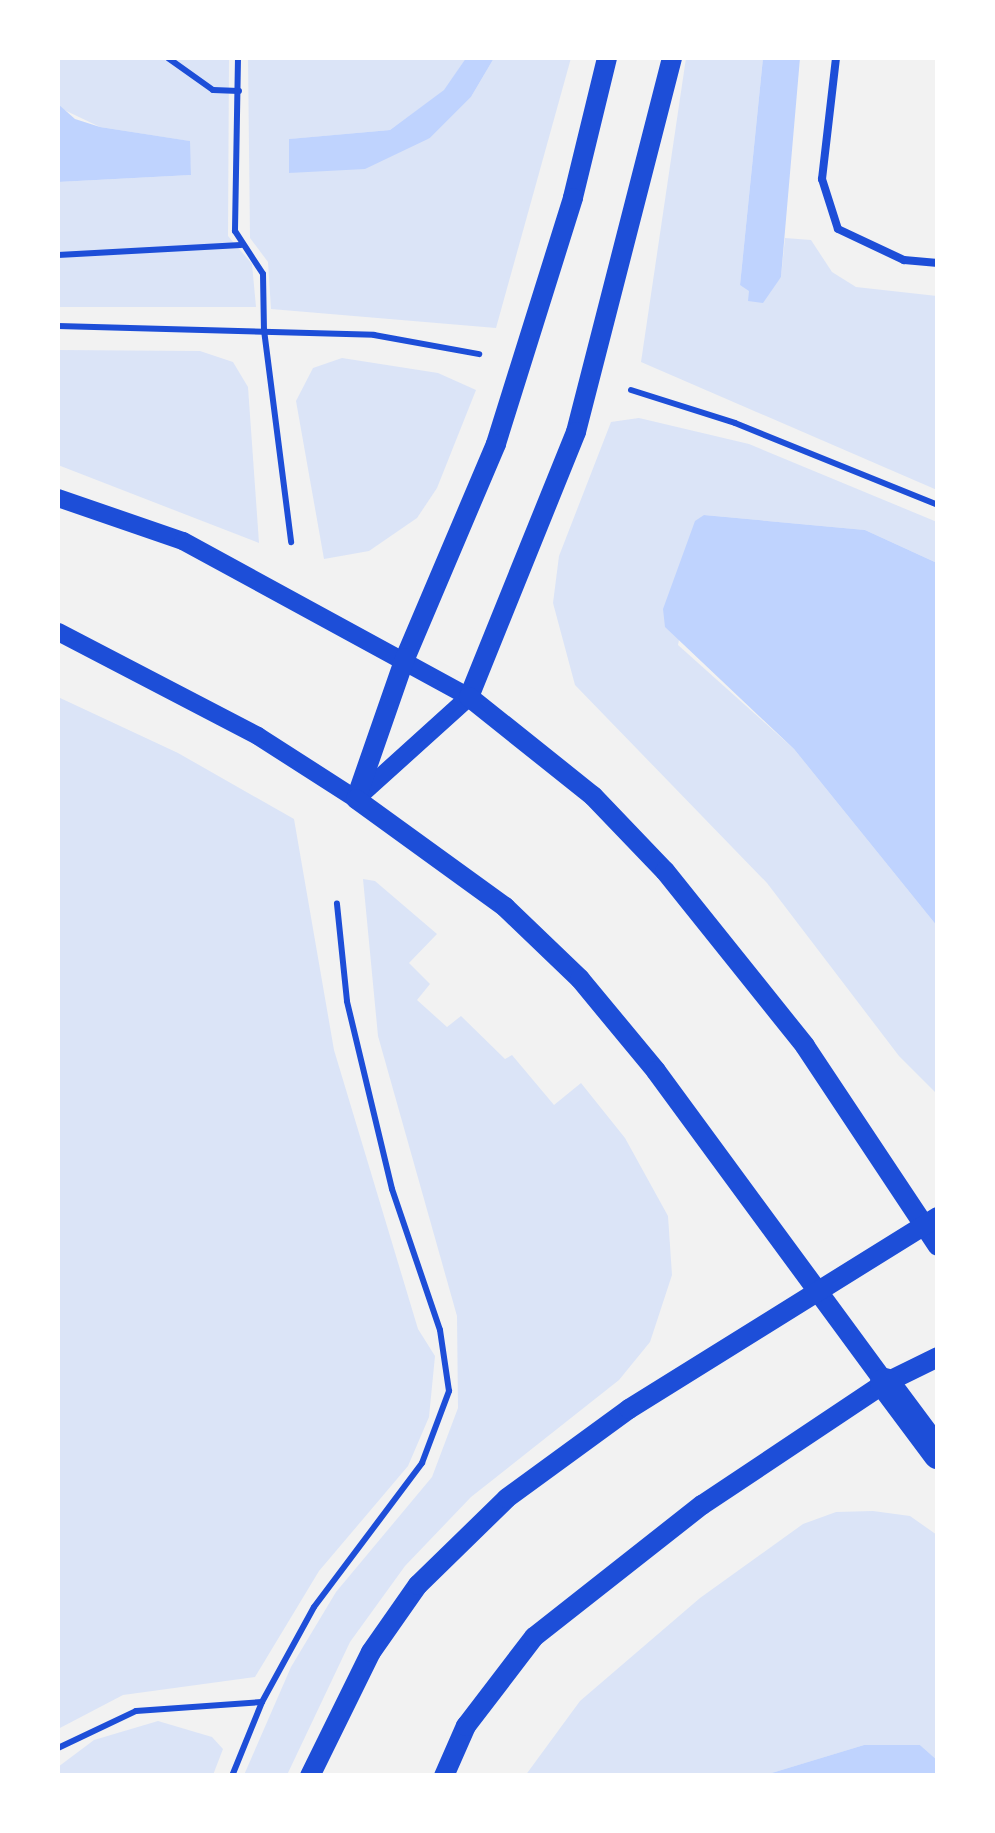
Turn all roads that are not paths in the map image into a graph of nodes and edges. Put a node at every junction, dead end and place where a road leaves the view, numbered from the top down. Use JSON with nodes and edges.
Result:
{"nodes":[{"id":1,"x":607,"y":58,"type":"edge"},
{"id":2,"x":672,"y":58,"type":"edge"},
{"id":3,"x":836,"y":58,"type":"edge"},
{"id":4,"x":938,"y":264,"type":"edge"},
{"id":5,"x":58,"y":498,"type":"edge"},
{"id":6,"x":58,"y":632,"type":"edge"},
{"id":7,"x":405,"y":658,"type":"junction"},
{"id":8,"x":469,"y":697,"type":"junction"},
{"id":9,"x":356,"y":799,"type":"junction"},
{"id":10,"x":930,"y":1221,"type":"edge"},
{"id":11,"x":938,"y":1246,"type":"edge"},
{"id":12,"x":815,"y":1290,"type":"junction"},
{"id":13,"x":938,"y":1357,"type":"edge"},
{"id":14,"x":886,"y":1383,"type":"junction"},
{"id":15,"x":938,"y":1454,"type":"edge"},
{"id":16,"x":310,"y":1776,"type":"edge"},
{"id":17,"x":444,"y":1776,"type":"edge"}],
"edges":[{"from":1,"to":7,"type":"main road"},
{"from":2,"to":8,"type":"main road"},
{"from":3,"to":4,"type":"lane"},
{"from":5,"to":7,"type":"street"},
{"from":6,"to":9,"type":"street"},
{"from":7,"to":8,"type":"street"},
{"from":7,"to":9,"type":"main road"},
{"from":8,"to":9,"type":"street"},
{"from":8,"to":10,"type":"main road"},
{"from":9,"to":12,"type":"main road"},
{"from":10,"to":11,"type":"main road"},
{"from":10,"to":12,"type":"main road"},
{"from":12,"to":14,"type":"main road"},
{"from":12,"to":16,"type":"main road"},
{"from":13,"to":14,"type":"main road"},
{"from":14,"to":15,"type":"highway"},
{"from":14,"to":17,"type":"main road"}]}
